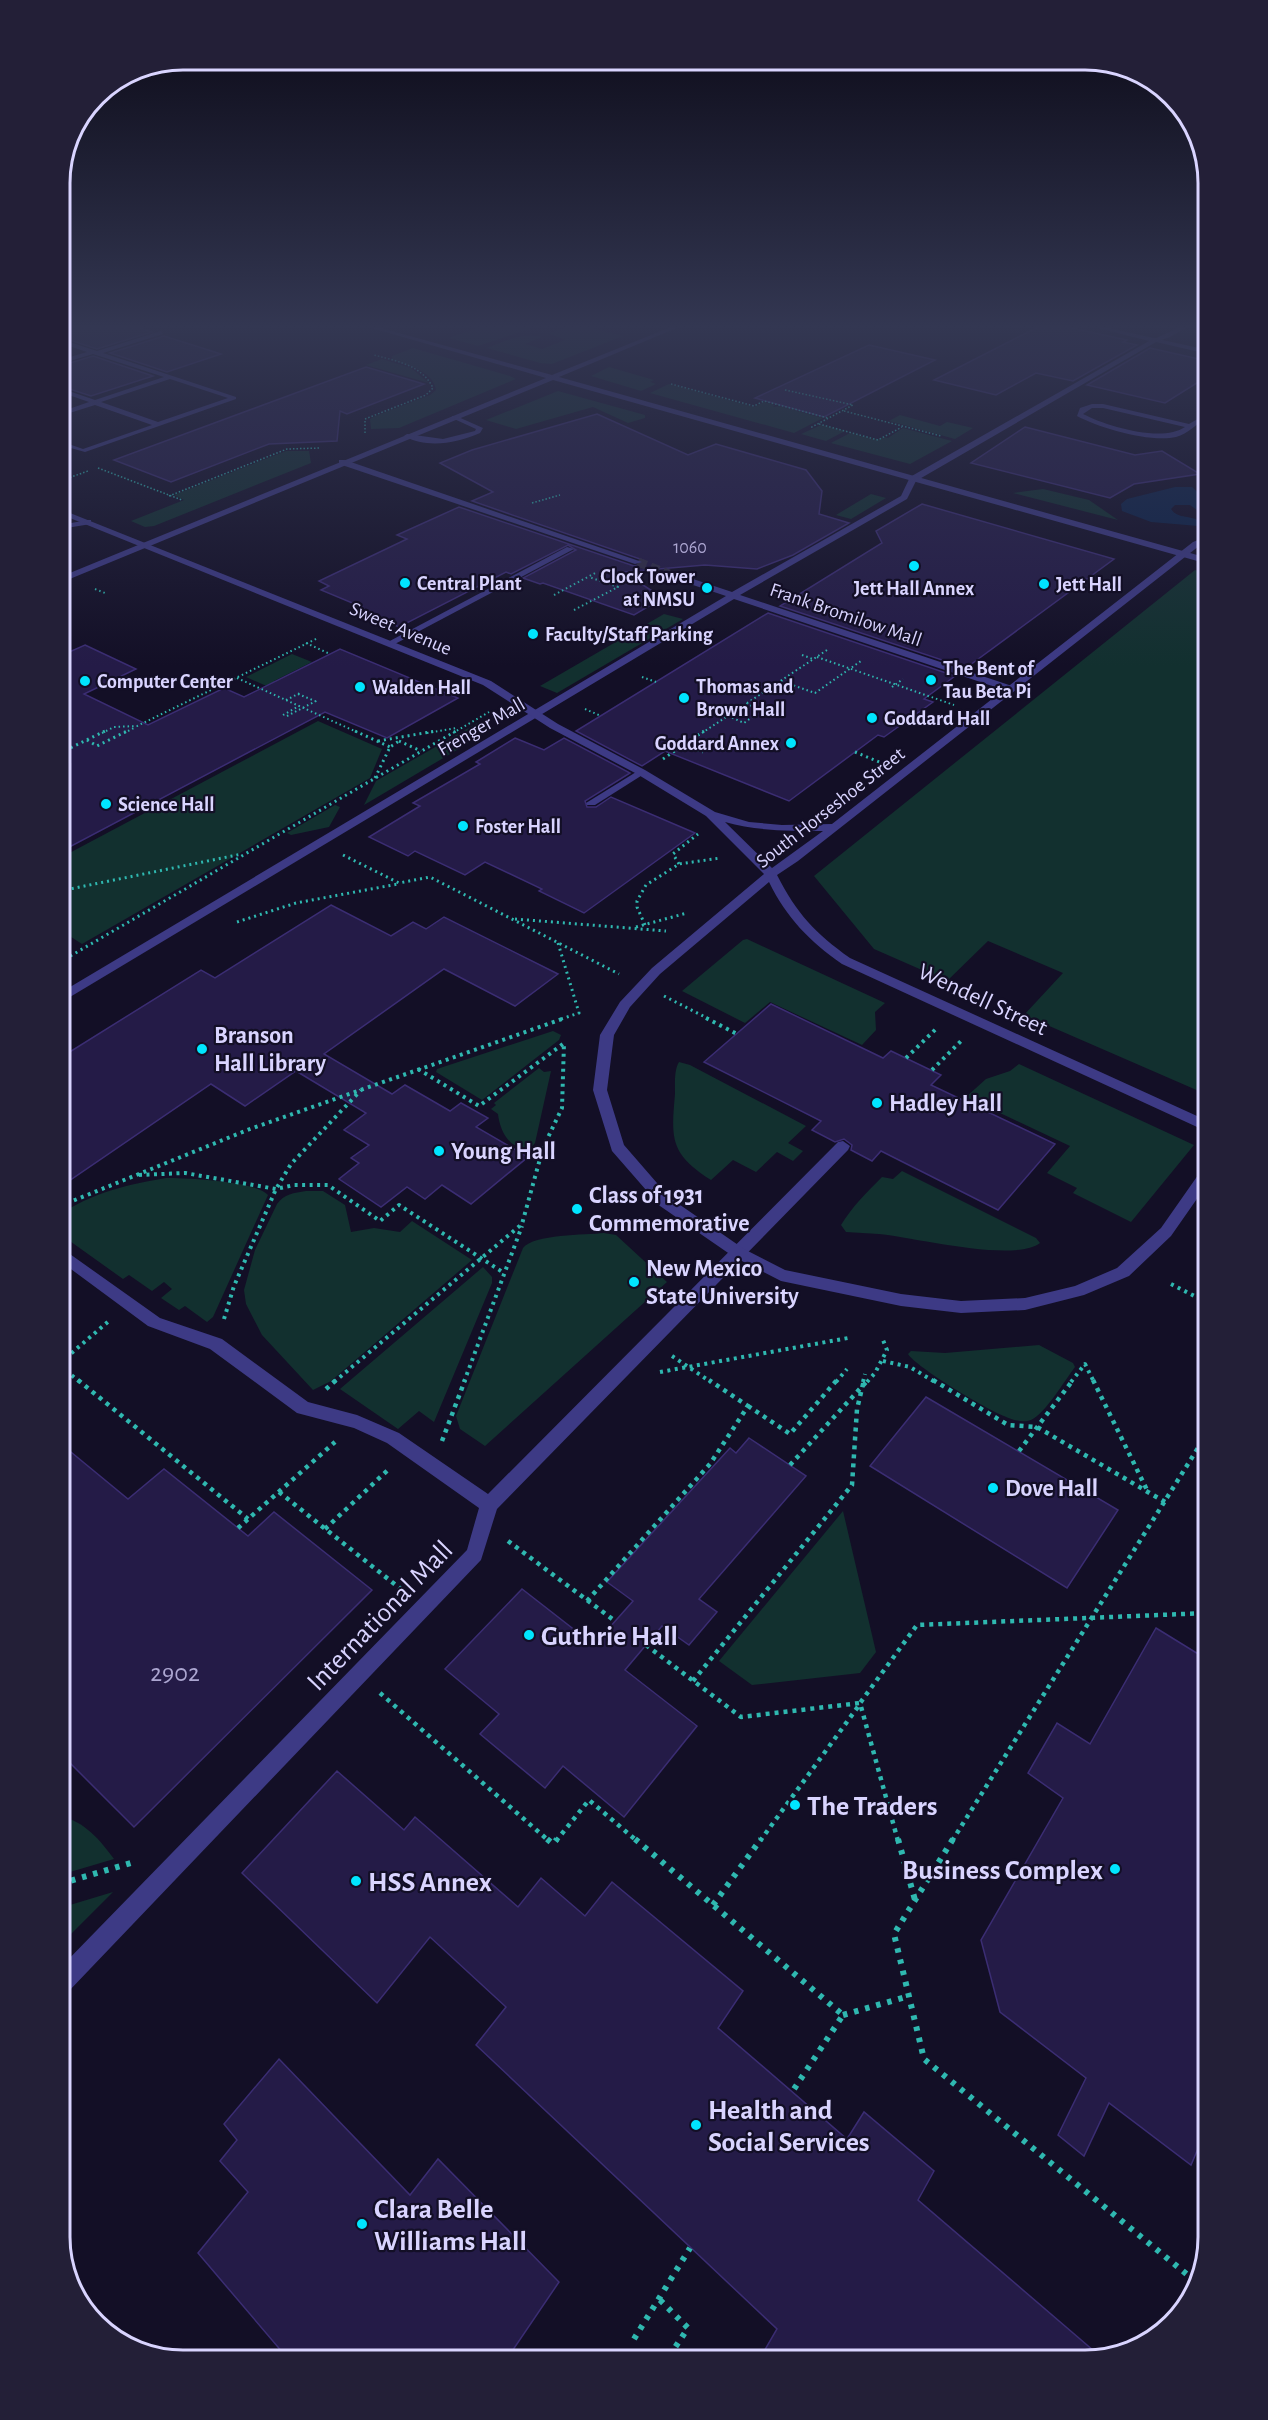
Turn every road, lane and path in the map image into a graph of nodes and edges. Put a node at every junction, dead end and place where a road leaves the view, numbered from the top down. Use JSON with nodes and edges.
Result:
{"nodes":[{"id":1,"x":115,"y":440,"type":"edge"},
{"id":2,"x":397,"y":440,"type":"edge"},
{"id":3,"x":423,"y":440,"type":"edge"},
{"id":4,"x":458,"y":440,"type":"edge"},
{"id":5,"x":775,"y":440,"type":"edge"},
{"id":6,"x":981,"y":440,"type":"edge"},
{"id":7,"x":71,"y":447,"type":"edge"},
{"id":8,"x":330,"y":448,"type":"dead end"},
{"id":9,"x":342,"y":462,"type":"junction"},
{"id":10,"x":71,"y":477,"type":"edge"},
{"id":11,"x":913,"y":479,"type":"junction"},
{"id":12,"x":169,"y":496,"type":"junction"},
{"id":13,"x":182,"y":500,"type":"dead end"},
{"id":14,"x":71,"y":515,"type":"edge"},
{"id":15,"x":88,"y":522,"type":"junction"},
{"id":16,"x":71,"y":524,"type":"edge"},
{"id":17,"x":1198,"y":545,"type":"edge"},
{"id":18,"x":146,"y":546,"type":"junction"},
{"id":19,"x":570,"y":549,"type":"dead end"},
{"id":20,"x":1183,"y":554,"type":"junction"},
{"id":21,"x":624,"y":558,"type":"junction"},
{"id":22,"x":1198,"y":558,"type":"edge"},
{"id":23,"x":638,"y":562,"type":"tunnel mouth"},
{"id":24,"x":669,"y":574,"type":"tunnel mouth"},
{"id":25,"x":71,"y":576,"type":"edge"},
{"id":26,"x":589,"y":577,"type":"junction"},
{"id":27,"x":554,"y":595,"type":"dead end"},
{"id":28,"x":735,"y":596,"type":"junction"},
{"id":29,"x":574,"y":610,"type":"dead end"},
{"id":30,"x":325,"y":634,"type":"dead end"},
{"id":31,"x":850,"y":635,"type":"junction"},
{"id":32,"x":390,"y":643,"type":"junction"},
{"id":33,"x":306,"y":644,"type":"junction"},
{"id":34,"x":883,"y":646,"type":"junction"},
{"id":35,"x":330,"y":654,"type":"dead end"},
{"id":36,"x":802,"y":655,"type":"dead end"},
{"id":37,"x":816,"y":658,"type":"junction"},
{"id":38,"x":850,"y":668,"type":"junction"},
{"id":39,"x":637,"y":675,"type":"dead end"},
{"id":40,"x":236,"y":678,"type":"junction"},
{"id":41,"x":903,"y":679,"type":"dead end"},
{"id":42,"x":781,"y":681,"type":"junction"},
{"id":43,"x":656,"y":682,"type":"dead end"},
{"id":44,"x":896,"y":684,"type":"junction"},
{"id":45,"x":1011,"y":689,"type":"junction"},
{"id":46,"x":286,"y":700,"type":"junction"},
{"id":47,"x":746,"y":704,"type":"junction"},
{"id":48,"x":300,"y":706,"type":"junction"},
{"id":49,"x":497,"y":707,"type":"dead end"},
{"id":50,"x":964,"y":708,"type":"dead end"},
{"id":51,"x":720,"y":709,"type":"dead end"},
{"id":52,"x":732,"y":713,"type":"junction"},
{"id":53,"x":536,"y":715,"type":"junction"},
{"id":54,"x":728,"y":716,"type":"junction"},
{"id":55,"x":137,"y":726,"type":"junction"},
{"id":56,"x":462,"y":728,"type":"junction"},
{"id":57,"x":393,"y":739,"type":"junction"},
{"id":58,"x":86,"y":740,"type":"junction"},
{"id":59,"x":378,"y":741,"type":"junction"},
{"id":60,"x":399,"y":741,"type":"junction"},
{"id":61,"x":685,"y":745,"type":"junction"},
{"id":62,"x":71,"y":747,"type":"edge"},
{"id":63,"x":421,"y":751,"type":"junction"},
{"id":64,"x":703,"y":752,"type":"dead end"},
{"id":65,"x":855,"y":752,"type":"dead end"},
{"id":66,"x":660,"y":761,"type":"dead end"},
{"id":67,"x":891,"y":766,"type":"dead end"},
{"id":68,"x":641,"y":772,"type":"junction"},
{"id":69,"x":591,"y":803,"type":"dead end"},
{"id":70,"x":710,"y":814,"type":"junction"},
{"id":71,"x":834,"y":827,"type":"junction"},
{"id":72,"x":699,"y":834,"type":"dead end"},
{"id":73,"x":318,"y":843,"type":"junction"},
{"id":74,"x":268,"y":848,"type":"dead end"},
{"id":75,"x":247,"y":853,"type":"junction"},
{"id":76,"x":726,"y":858,"type":"dead end"},
{"id":77,"x":679,"y":864,"type":"junction"},
{"id":78,"x":771,"y":874,"type":"junction"},
{"id":79,"x":399,"y":884,"type":"junction"},
{"id":80,"x":71,"y":889,"type":"edge"},
{"id":81,"x":695,"y":911,"type":"dead end"},
{"id":82,"x":512,"y":919,"type":"junction"},
{"id":83,"x":235,"y":922,"type":"dead end"},
{"id":84,"x":645,"y":925,"type":"junction"},
{"id":85,"x":632,"y":928,"type":"junction"},
{"id":86,"x":701,"y":934,"type":"junction"},
{"id":87,"x":558,"y":943,"type":"junction"},
{"id":88,"x":71,"y":956,"type":"edge"},
{"id":89,"x":642,"y":986,"type":"junction"},
{"id":90,"x":71,"y":993,"type":"edge"},
{"id":91,"x":940,"y":1025,"type":"dead end"},
{"id":92,"x":737,"y":1034,"type":"dead end"},
{"id":93,"x":966,"y":1036,"type":"dead end"},
{"id":94,"x":906,"y":1058,"type":"dead end"},
{"id":95,"x":417,"y":1068,"type":"junction"},
{"id":96,"x":932,"y":1070,"type":"dead end"},
{"id":97,"x":362,"y":1090,"type":"junction"},
{"id":98,"x":1198,"y":1122,"type":"edge"},
{"id":99,"x":843,"y":1146,"type":"dead end"},
{"id":100,"x":136,"y":1175,"type":"junction"},
{"id":101,"x":1198,"y":1186,"type":"edge"},
{"id":102,"x":276,"y":1189,"type":"junction"},
{"id":103,"x":71,"y":1202,"type":"edge"},
{"id":104,"x":522,"y":1224,"type":"junction"},
{"id":105,"x":739,"y":1253,"type":"junction"},
{"id":106,"x":480,"y":1258,"type":"junction"},
{"id":107,"x":70,"y":1261,"type":"edge"},
{"id":108,"x":504,"y":1273,"type":"junction"},
{"id":109,"x":1171,"y":1284,"type":"dead end"},
{"id":110,"x":1198,"y":1298,"type":"edge"},
{"id":111,"x":129,"y":1304,"type":"junction"},
{"id":112,"x":848,"y":1338,"type":"dead end"},
{"id":113,"x":883,"y":1340,"type":"dead end"},
{"id":114,"x":651,"y":1342,"type":"junction"},
{"id":115,"x":216,"y":1344,"type":"junction"},
{"id":116,"x":70,"y":1355,"type":"edge"},
{"id":117,"x":883,"y":1361,"type":"junction"},
{"id":118,"x":847,"y":1369,"type":"dead end"},
{"id":119,"x":70,"y":1373,"type":"edge"},
{"id":120,"x":654,"y":1373,"type":"dead end"},
{"id":121,"x":865,"y":1374,"type":"dead end"},
{"id":122,"x":748,"y":1406,"type":"junction"},
{"id":123,"x":303,"y":1408,"type":"junction"},
{"id":124,"x":357,"y":1422,"type":"junction"},
{"id":125,"x":1037,"y":1427,"type":"junction"},
{"id":126,"x":1198,"y":1448,"type":"edge"},
{"id":127,"x":410,"y":1450,"type":"junction"},
{"id":128,"x":1019,"y":1451,"type":"dead end"},
{"id":129,"x":790,"y":1465,"type":"dead end"},
{"id":130,"x":432,"y":1467,"type":"junction"},
{"id":131,"x":1148,"y":1491,"type":"junction"},
{"id":132,"x":279,"y":1492,"type":"junction"},
{"id":133,"x":1165,"y":1502,"type":"junction"},
{"id":134,"x":489,"y":1505,"type":"junction"},
{"id":135,"x":248,"y":1519,"type":"junction"},
{"id":136,"x":238,"y":1528,"type":"dead end"},
{"id":137,"x":325,"y":1529,"type":"junction"},
{"id":138,"x":517,"y":1548,"type":"dead end"},
{"id":139,"x":587,"y":1601,"type":"junction"},
{"id":140,"x":424,"y":1607,"type":"junction"},
{"id":141,"x":1198,"y":1613,"type":"edge"},
{"id":142,"x":1093,"y":1616,"type":"junction"},
{"id":143,"x":615,"y":1621,"type":"dead end"},
{"id":144,"x":646,"y":1645,"type":"dead end"},
{"id":145,"x":359,"y":1675,"type":"junction"},
{"id":146,"x":693,"y":1681,"type":"junction"},
{"id":147,"x":860,"y":1703,"type":"junction"},
{"id":148,"x":139,"y":1861,"type":"dead end"},
{"id":149,"x":70,"y":1881,"type":"edge"},
{"id":150,"x":915,"y":1901,"type":"junction"},
{"id":151,"x":713,"y":1905,"type":"junction"},
{"id":152,"x":70,"y":1974,"type":"edge"},
{"id":153,"x":909,"y":1996,"type":"junction"},
{"id":154,"x":843,"y":2015,"type":"junction"},
{"id":155,"x":792,"y":2092,"type":"dead end"},
{"id":156,"x":690,"y":2248,"type":"dead end"},
{"id":157,"x":1190,"y":2277,"type":"edge"},
{"id":158,"x":660,"y":2300,"type":"junction"},
{"id":159,"x":634,"y":2339,"type":"dead end"},
{"id":160,"x":675,"y":2350,"type":"edge"}],
"edges":[{"from":1,"to":7,"type":"lane"},
{"from":2,"to":9,"type":"street"},
{"from":3,"to":4,"type":"lane"},
{"from":5,"to":11,"type":"street"},
{"from":6,"to":11,"type":"street"},
{"from":8,"to":12,"type":"path"},
{"from":9,"to":18,"type":"street"},
{"from":9,"to":21,"type":"street"},
{"from":10,"to":12,"type":"path"},
{"from":11,"to":20,"type":"street"},
{"from":11,"to":28,"type":"street","name":"Frenger Mall"},
{"from":12,"to":13,"type":"path"},
{"from":14,"to":15,"type":"street","name":"Sweet Avenue"},
{"from":15,"to":16,"type":"lane"},
{"from":15,"to":18,"type":"street","name":"Sweet Avenue"},
{"from":17,"to":20,"type":"street","name":"South Horseshoe Street"},
{"from":18,"to":25,"type":"street"},
{"from":18,"to":32,"type":"street","name":"Sweet Avenue"},
{"from":19,"to":32,"type":"lane"},
{"from":20,"to":22,"type":"street"},
{"from":20,"to":45,"type":"street","name":"South Horseshoe Street"},
{"from":21,"to":23,"type":"street"},
{"from":21,"to":26,"type":"path"},
{"from":24,"to":28,"type":"street","name":"Frank Bromilow Mall"},
{"from":26,"to":27,"type":"path"},
{"from":26,"to":29,"type":"path"},
{"from":28,"to":31,"type":"street","name":"Frank Bromilow Mall"},
{"from":28,"to":53,"type":"street","name":"Frenger Mall"},
{"from":30,"to":33,"type":"path"},
{"from":31,"to":34,"type":"street","name":"Frank Bromilow Mall"},
{"from":31,"to":37,"type":"path"},
{"from":32,"to":53,"type":"street","name":"Sweet Avenue"},
{"from":33,"to":35,"type":"path"},
{"from":33,"to":40,"type":"path"},
{"from":34,"to":38,"type":"path"},
{"from":34,"to":45,"type":"street","name":"Frank Bromilow Mall"},
{"from":36,"to":37,"type":"path"},
{"from":37,"to":38,"type":"path"},
{"from":37,"to":42,"type":"path"},
{"from":38,"to":42,"type":"path"},
{"from":38,"to":44,"type":"path"},
{"from":39,"to":43,"type":"path"},
{"from":40,"to":46,"type":"path"},
{"from":40,"to":55,"type":"path"},
{"from":41,"to":44,"type":"path","bridge":true},
{"from":42,"to":47,"type":"path"},
{"from":44,"to":50,"type":"path"},
{"from":45,"to":71,"type":"street","name":"South Horseshoe Street"},
{"from":46,"to":48,"type":"path"},
{"from":46,"to":48,"type":"path","bridge":true},
{"from":47,"to":52,"type":"path"},
{"from":47,"to":54,"type":"path"},
{"from":48,"to":59,"type":"path"},
{"from":49,"to":56,"type":"path"},
{"from":51,"to":52,"type":"path"},
{"from":52,"to":54,"type":"path"},
{"from":53,"to":68,"type":"street","name":"Sweet Avenue"},
{"from":53,"to":73,"type":"street","name":"Frenger Mall"},
{"from":54,"to":61,"type":"path"},
{"from":55,"to":58,"type":"path"},
{"from":55,"to":58,"type":"path"},
{"from":56,"to":57,"type":"path"},
{"from":56,"to":63,"type":"path"},
{"from":57,"to":59,"type":"path"},
{"from":57,"to":60,"type":"path"},
{"from":58,"to":62,"type":"path"},
{"from":59,"to":60,"type":"path"},
{"from":60,"to":63,"type":"path"},
{"from":61,"to":64,"type":"path"},
{"from":61,"to":66,"type":"path"},
{"from":63,"to":75,"type":"path"},
{"from":65,"to":67,"type":"path"},
{"from":68,"to":69,"type":"lane"},
{"from":68,"to":70,"type":"street","name":"Sweet Avenue"},
{"from":70,"to":71,"type":"street","name":"Sweet Avenue"},
{"from":70,"to":78,"type":"street","name":"Sweet Avenue"},
{"from":71,"to":78,"type":"street","name":"South Horseshoe Street"},
{"from":72,"to":77,"type":"path"},
{"from":73,"to":79,"type":"path"},
{"from":73,"to":90,"type":"street","name":"Frenger Mall"},
{"from":74,"to":75,"type":"path"},
{"from":75,"to":80,"type":"path"},
{"from":75,"to":88,"type":"path"},
{"from":76,"to":77,"type":"path"},
{"from":77,"to":84,"type":"path"},
{"from":78,"to":86,"type":"street","name":"South Horseshoe Street"},
{"from":78,"to":98,"type":"street","name":"Wendell Street"},
{"from":79,"to":82,"type":"path"},
{"from":79,"to":83,"type":"path"},
{"from":81,"to":84,"type":"path"},
{"from":82,"to":85,"type":"path"},
{"from":82,"to":87,"type":"path"},
{"from":84,"to":85,"type":"path"},
{"from":85,"to":86,"type":"path"},
{"from":86,"to":89,"type":"street","name":"South Horseshoe Street"},
{"from":87,"to":89,"type":"path"},
{"from":87,"to":95,"type":"path"},
{"from":89,"to":92,"type":"path"},
{"from":89,"to":105,"type":"street","name":"South Horseshoe Street"},
{"from":91,"to":94,"type":"path"},
{"from":93,"to":96,"type":"path"},
{"from":95,"to":97,"type":"path"},
{"from":95,"to":104,"type":"path"},
{"from":97,"to":100,"type":"path"},
{"from":97,"to":102,"type":"path"},
{"from":99,"to":105,"type":"street","name":"International Mall"},
{"from":100,"to":102,"type":"path"},
{"from":100,"to":103,"type":"path"},
{"from":101,"to":105,"type":"street"},
{"from":102,"to":106,"type":"path"},
{"from":102,"to":115,"type":"path"},
{"from":104,"to":106,"type":"path"},
{"from":104,"to":108,"type":"path"},
{"from":105,"to":114,"type":"street","name":"International Mall"},
{"from":106,"to":108,"type":"path"},
{"from":106,"to":123,"type":"path"},
{"from":107,"to":111,"type":"street"},
{"from":108,"to":130,"type":"path"},
{"from":109,"to":110,"type":"path"},
{"from":111,"to":115,"type":"street"},
{"from":111,"to":116,"type":"path"},
{"from":112,"to":120,"type":"path"},
{"from":113,"to":117,"type":"path"},
{"from":114,"to":122,"type":"path"},
{"from":114,"to":134,"type":"street","name":"International Mall"},
{"from":115,"to":123,"type":"street"},
{"from":117,"to":125,"type":"path"},
{"from":117,"to":129,"type":"path"},
{"from":118,"to":122,"type":"path"},
{"from":119,"to":135,"type":"path"},
{"from":121,"to":146,"type":"path"},
{"from":122,"to":139,"type":"path"},
{"from":123,"to":124,"type":"street"},
{"from":124,"to":127,"type":"street"},
{"from":124,"to":132,"type":"path"},
{"from":125,"to":128,"type":"path"},
{"from":125,"to":131,"type":"path"},
{"from":125,"to":131,"type":"path"},
{"from":126,"to":133,"type":"path"},
{"from":127,"to":130,"type":"street"},
{"from":127,"to":137,"type":"path"},
{"from":130,"to":134,"type":"street"},
{"from":131,"to":133,"type":"path"},
{"from":132,"to":135,"type":"path"},
{"from":132,"to":137,"type":"path"},
{"from":133,"to":142,"type":"path"},
{"from":134,"to":140,"type":"street","name":"International Mall"},
{"from":135,"to":136,"type":"path"},
{"from":137,"to":140,"type":"path"},
{"from":138,"to":139,"type":"path"},
{"from":139,"to":143,"type":"path"},
{"from":140,"to":145,"type":"street","name":"International Mall"},
{"from":141,"to":142,"type":"path"},
{"from":142,"to":147,"type":"path"},
{"from":142,"to":150,"type":"path"},
{"from":144,"to":146,"type":"path"},
{"from":145,"to":151,"type":"path"},
{"from":145,"to":152,"type":"street","name":"International Mall"},
{"from":146,"to":147,"type":"path"},
{"from":147,"to":150,"type":"path"},
{"from":147,"to":151,"type":"path"},
{"from":148,"to":149,"type":"path"},
{"from":150,"to":153,"type":"path"},
{"from":151,"to":154,"type":"path"},
{"from":153,"to":154,"type":"path"},
{"from":153,"to":157,"type":"path"},
{"from":154,"to":155,"type":"path"},
{"from":156,"to":158,"type":"path"},
{"from":158,"to":159,"type":"path"},
{"from":158,"to":160,"type":"path"}]}
